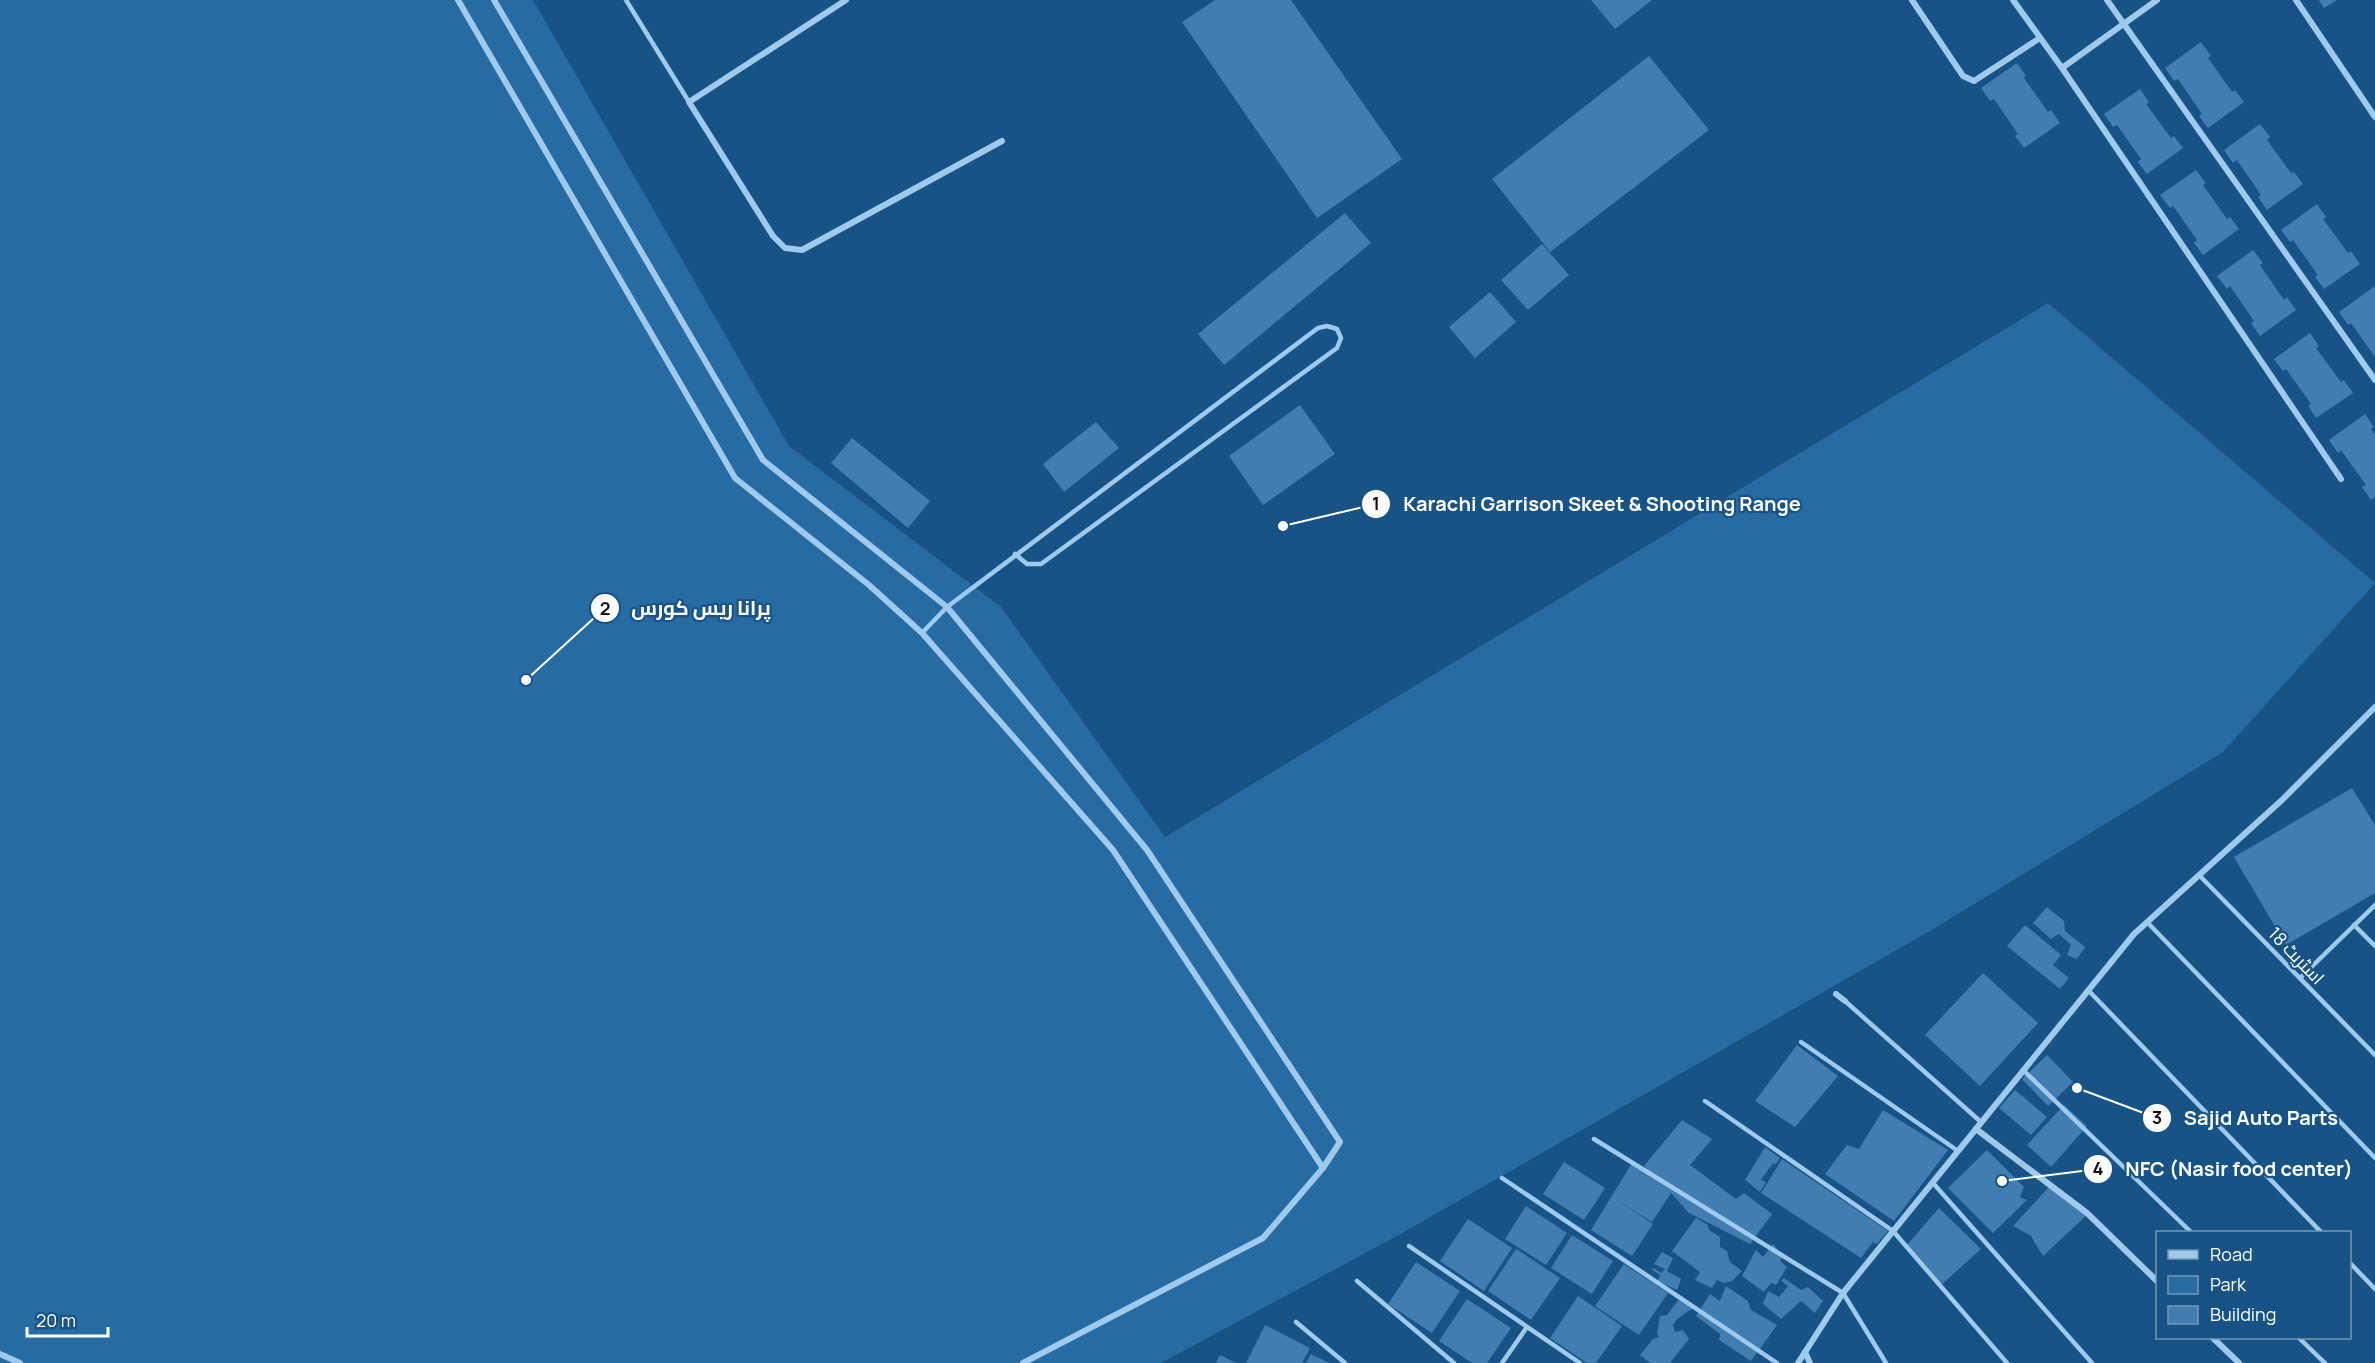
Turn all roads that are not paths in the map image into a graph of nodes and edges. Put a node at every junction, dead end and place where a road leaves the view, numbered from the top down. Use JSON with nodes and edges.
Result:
{"nodes":[{"id":1,"x":458,"y":0,"type":"edge"},
{"id":2,"x":494,"y":0,"type":"edge"},
{"id":3,"x":626,"y":0,"type":"edge"},
{"id":4,"x":846,"y":0,"type":"edge"},
{"id":5,"x":1912,"y":0,"type":"edge"},
{"id":6,"x":2013,"y":0,"type":"edge"},
{"id":7,"x":2107,"y":0,"type":"edge"},
{"id":8,"x":2157,"y":0,"type":"edge"},
{"id":9,"x":2296,"y":0,"type":"edge"},
{"id":10,"x":2123,"y":23,"type":"junction"},
{"id":11,"x":2040,"y":38,"type":"junction"},
{"id":12,"x":2062,"y":68,"type":"junction"},
{"id":13,"x":689,"y":102,"type":"junction"},
{"id":14,"x":2375,"y":117,"type":"edge"},
{"id":15,"x":1002,"y":141,"type":"dead end"},
{"id":16,"x":2375,"y":380,"type":"edge"},
{"id":17,"x":2341,"y":479,"type":"dead end"},
{"id":18,"x":1015,"y":554,"type":"junction"},
{"id":19,"x":946,"y":607,"type":"junction"},
{"id":20,"x":922,"y":633,"type":"junction"},
{"id":21,"x":2375,"y":707,"type":"edge"},
{"id":22,"x":2199,"y":875,"type":"junction"},
{"id":23,"x":2375,"y":905,"type":"edge"},
{"id":24,"x":2147,"y":922,"type":"junction"},
{"id":25,"x":2354,"y":925,"type":"junction"},
{"id":26,"x":2375,"y":946,"type":"edge"},
{"id":27,"x":2300,"y":978,"type":"junction"},
{"id":28,"x":2088,"y":990,"type":"junction"},
{"id":29,"x":1836,"y":994,"type":"dead end"},
{"id":30,"x":1845,"y":1001,"type":"joint"},
{"id":31,"x":1801,"y":1042,"type":"dead end"},
{"id":32,"x":2375,"y":1055,"type":"edge"},
{"id":33,"x":2024,"y":1070,"type":"junction"},
{"id":34,"x":1706,"y":1101,"type":"dead end"},
{"id":35,"x":1981,"y":1122,"type":"junction"},
{"id":36,"x":1976,"y":1128,"type":"junction"},
{"id":37,"x":1594,"y":1139,"type":"dead end"},
{"id":38,"x":1958,"y":1151,"type":"junction"},
{"id":39,"x":2375,"y":1158,"type":"edge"},
{"id":40,"x":1323,"y":1168,"type":"junction"},
{"id":41,"x":1502,"y":1178,"type":"dead end"},
{"id":42,"x":1932,"y":1183,"type":"junction"},
{"id":43,"x":1893,"y":1231,"type":"junction"},
{"id":44,"x":2189,"y":1231,"type":"edge"},
{"id":45,"x":2318,"y":1231,"type":"edge"},
{"id":46,"x":1409,"y":1246,"type":"dead end"},
{"id":47,"x":2351,"y":1265,"type":"edge"},
{"id":48,"x":1357,"y":1281,"type":"dead end"},
{"id":49,"x":2156,"y":1281,"type":"edge"},
{"id":50,"x":2375,"y":1289,"type":"edge"},
{"id":51,"x":1843,"y":1293,"type":"junction"},
{"id":52,"x":1296,"y":1322,"type":"dead end"},
{"id":53,"x":1527,"y":1327,"type":"junction"},
{"id":54,"x":2214,"y":1339,"type":"edge"},
{"id":55,"x":2300,"y":1339,"type":"edge"},
{"id":56,"x":1805,"y":1353,"type":"junction"},
{"id":57,"x":0,"y":1354,"type":"edge"},
{"id":58,"x":20,"y":1363,"type":"edge"},
{"id":59,"x":1023,"y":1363,"type":"edge"},
{"id":60,"x":1345,"y":1363,"type":"edge"},
{"id":61,"x":1454,"y":1363,"type":"edge"},
{"id":62,"x":1502,"y":1363,"type":"edge"},
{"id":63,"x":1580,"y":1363,"type":"edge"},
{"id":64,"x":1777,"y":1363,"type":"edge"},
{"id":65,"x":1798,"y":1363,"type":"edge"},
{"id":66,"x":1810,"y":1363,"type":"edge"},
{"id":67,"x":1886,"y":1363,"type":"edge"},
{"id":68,"x":2007,"y":1363,"type":"edge"},
{"id":69,"x":2092,"y":1363,"type":"edge"},
{"id":70,"x":2239,"y":1363,"type":"edge"},
{"id":71,"x":2325,"y":1363,"type":"edge"}],
"edges":[{"from":1,"to":20,"type":"street"},
{"from":2,"to":19,"type":"street"},
{"from":3,"to":13,"type":"lane"},
{"from":4,"to":13,"type":"street"},
{"from":5,"to":11,"type":"street"},
{"from":6,"to":11,"type":"street"},
{"from":7,"to":10,"type":"street"},
{"from":8,"to":10,"type":"street"},
{"from":9,"to":14,"type":"street"},
{"from":10,"to":12,"type":"street"},
{"from":10,"to":16,"type":"street"},
{"from":11,"to":12,"type":"street"},
{"from":12,"to":17,"type":"street"},
{"from":13,"to":15,"type":"street"},
{"from":18,"to":18,"type":"lane"},
{"from":18,"to":19,"type":"lane"},
{"from":19,"to":20,"type":"lane"},
{"from":19,"to":40,"type":"street"},
{"from":20,"to":40,"type":"street"},
{"from":21,"to":22,"type":"street"},
{"from":22,"to":24,"type":"street"},
{"from":22,"to":27,"type":"lane","name":"اسٹریٹ 18"},
{"from":23,"to":25,"type":"lane"},
{"from":24,"to":28,"type":"street"},
{"from":24,"to":39,"type":"lane"},
{"from":25,"to":26,"type":"lane"},
{"from":25,"to":27,"type":"lane"},
{"from":27,"to":32,"type":"lane","name":"اسٹریٹ 18"},
{"from":28,"to":33,"type":"street"},
{"from":28,"to":45,"type":"lane"},
{"from":29,"to":30,"type":"street"},
{"from":30,"to":35,"type":"lane"},
{"from":31,"to":38,"type":"lane"},
{"from":33,"to":35,"type":"street"},
{"from":33,"to":44,"type":"lane"},
{"from":34,"to":43,"type":"lane"},
{"from":35,"to":36,"type":"street"},
{"from":36,"to":38,"type":"street"},
{"from":36,"to":49,"type":"street"},
{"from":37,"to":51,"type":"lane"},
{"from":38,"to":42,"type":"street"},
{"from":40,"to":59,"type":"street"},
{"from":41,"to":64,"type":"lane"},
{"from":42,"to":43,"type":"street"},
{"from":42,"to":69,"type":"lane"},
{"from":43,"to":51,"type":"street"},
{"from":43,"to":68,"type":"lane"},
{"from":46,"to":53,"type":"lane"},
{"from":47,"to":50,"type":"lane"},
{"from":48,"to":61,"type":"lane"},
{"from":51,"to":56,"type":"street"},
{"from":51,"to":67,"type":"lane"},
{"from":52,"to":60,"type":"lane"},
{"from":53,"to":62,"type":"lane"},
{"from":53,"to":63,"type":"lane"},
{"from":54,"to":70,"type":"street"},
{"from":55,"to":71,"type":"lane"},
{"from":56,"to":65,"type":"street"},
{"from":56,"to":66,"type":"street"},
{"from":57,"to":58,"type":"street"}]}
